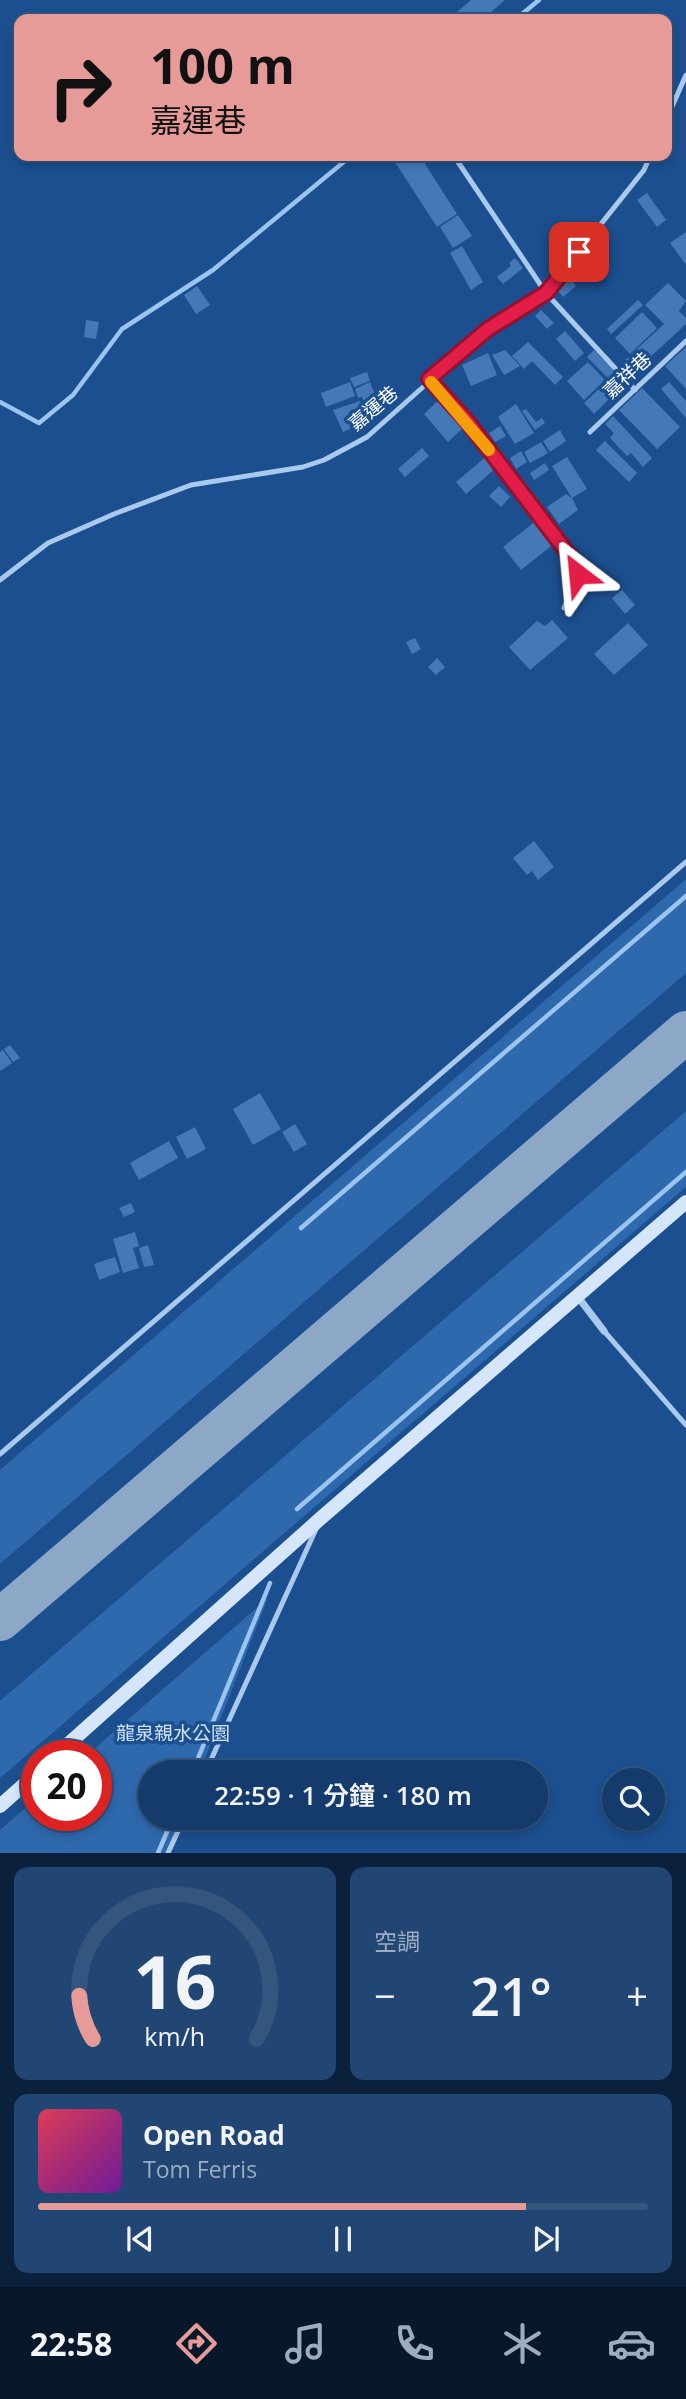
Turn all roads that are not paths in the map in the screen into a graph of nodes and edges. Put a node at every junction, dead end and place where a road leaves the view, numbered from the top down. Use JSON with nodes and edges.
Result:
{"nodes":[{"id":1,"x":686,"y":75,"type":"edge"},
{"id":2,"x":672,"y":107,"type":"edge"},
{"id":3,"x":457,"y":161,"type":"edge"},
{"id":4,"x":648,"y":161,"type":"edge"},
{"id":5,"x":546,"y":293,"type":"junction"},
{"id":6,"x":686,"y":341,"type":"edge"},
{"id":7,"x":429,"y":379,"type":"junction"},
{"id":8,"x":635,"y":390,"type":"junction"},
{"id":9,"x":590,"y":432,"type":"dead end"},
{"id":10,"x":0,"y":580,"type":"edge"},
{"id":11,"x":564,"y":608,"type":"dead end"},
{"id":12,"x":686,"y":862,"type":"edge"},
{"id":13,"x":686,"y":1202,"type":"edge"},
{"id":14,"x":578,"y":1297,"type":"junction"},
{"id":15,"x":604,"y":1331,"type":"joint"},
{"id":16,"x":686,"y":1425,"type":"edge"},
{"id":17,"x":0,"y":1454,"type":"edge"},
{"id":18,"x":321,"y":1518,"type":"junction"},
{"id":19,"x":73,"y":1740,"type":"edge"},
{"id":20,"x":211,"y":1760,"type":"edge"},
{"id":21,"x":21,"y":1787,"type":"edge"},
{"id":22,"x":0,"y":1806,"type":"edge"},
{"id":23,"x":179,"y":1830,"type":"edge"},
{"id":24,"x":168,"y":1853,"type":"edge"}],
"edges":[{"from":1,"to":2,"type":"lane"},
{"from":3,"to":5,"type":"lane"},
{"from":4,"to":5,"type":"lane","name":"嘉運巷"},
{"from":5,"to":7,"type":"lane","name":"嘉運巷"},
{"from":5,"to":8,"type":"lane"},
{"from":6,"to":8,"type":"lane","name":"嘉祥巷"},
{"from":7,"to":10,"type":"lane","name":"嘉運巷"},
{"from":7,"to":11,"type":"lane"},
{"from":8,"to":9,"type":"lane","name":"嘉祥巷"},
{"from":12,"to":17,"type":"lane"},
{"from":13,"to":14,"type":"street"},
{"from":14,"to":15,"type":"street"},
{"from":14,"to":18,"type":"street"},
{"from":15,"to":16,"type":"lane"},
{"from":18,"to":19,"type":"street"},
{"from":18,"to":20,"type":"lane"},
{"from":21,"to":22,"type":"street"},
{"from":23,"to":24,"type":"lane"}]}
